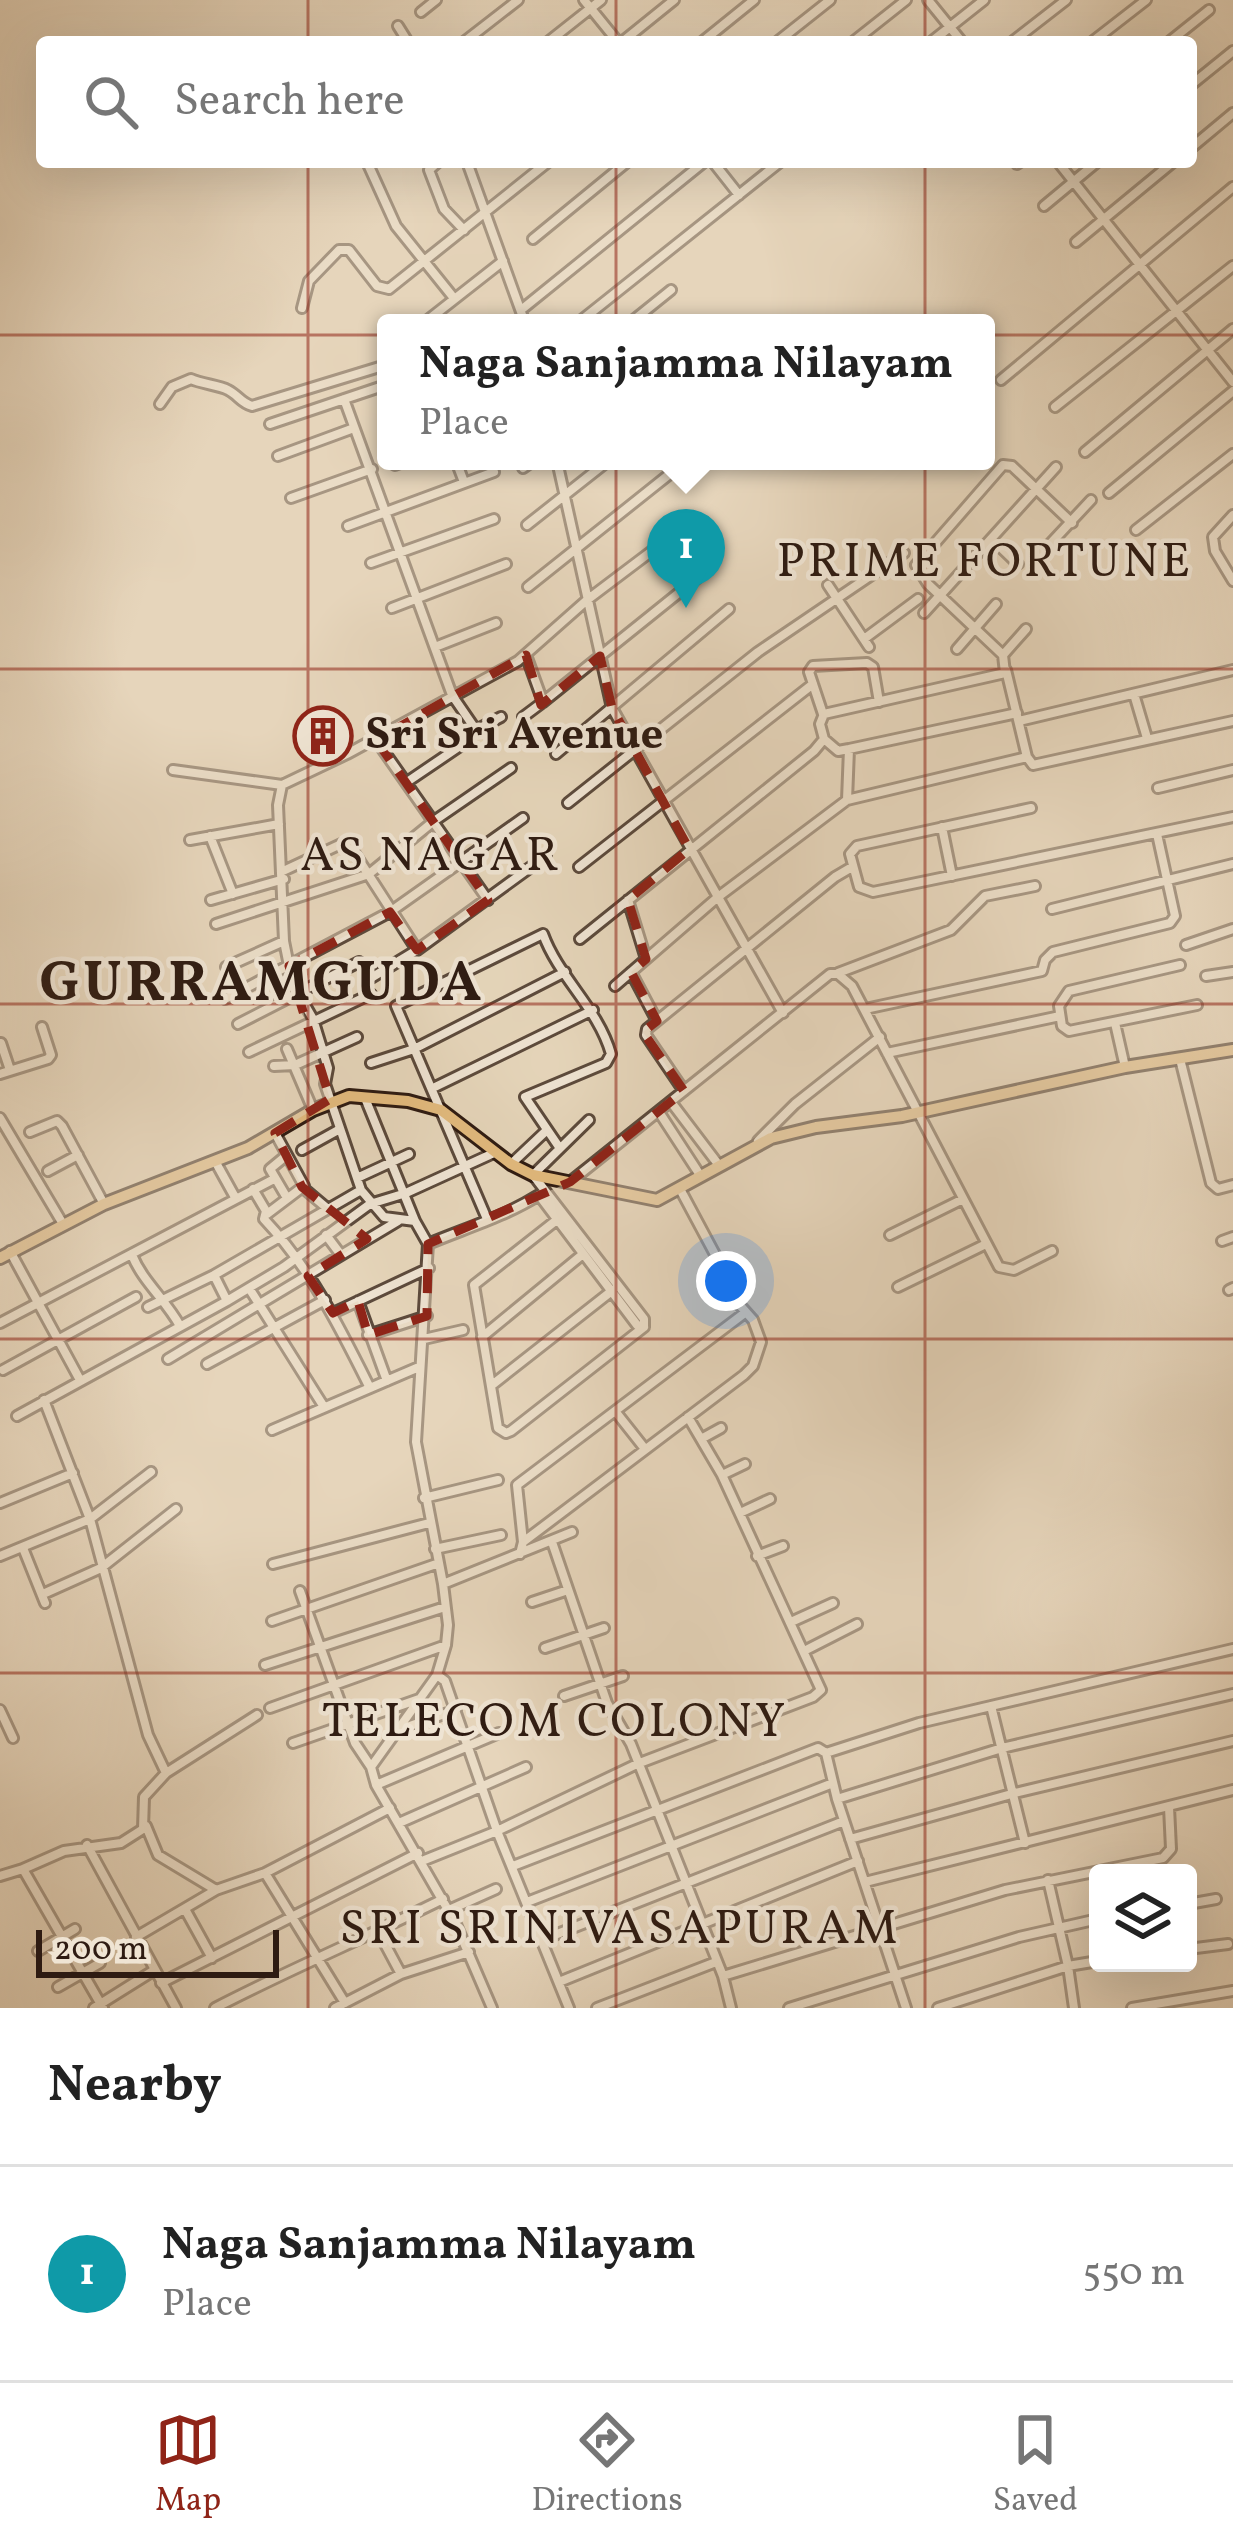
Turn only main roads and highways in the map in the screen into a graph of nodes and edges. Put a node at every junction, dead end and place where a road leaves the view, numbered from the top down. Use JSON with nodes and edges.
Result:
{"nodes":[{"id":1,"x":1233,"y":1050,"type":"edge"},
{"id":2,"x":5,"y":1255,"type":"edge"}],
"edges":[{"from":1,"to":2,"type":"main road"}]}
